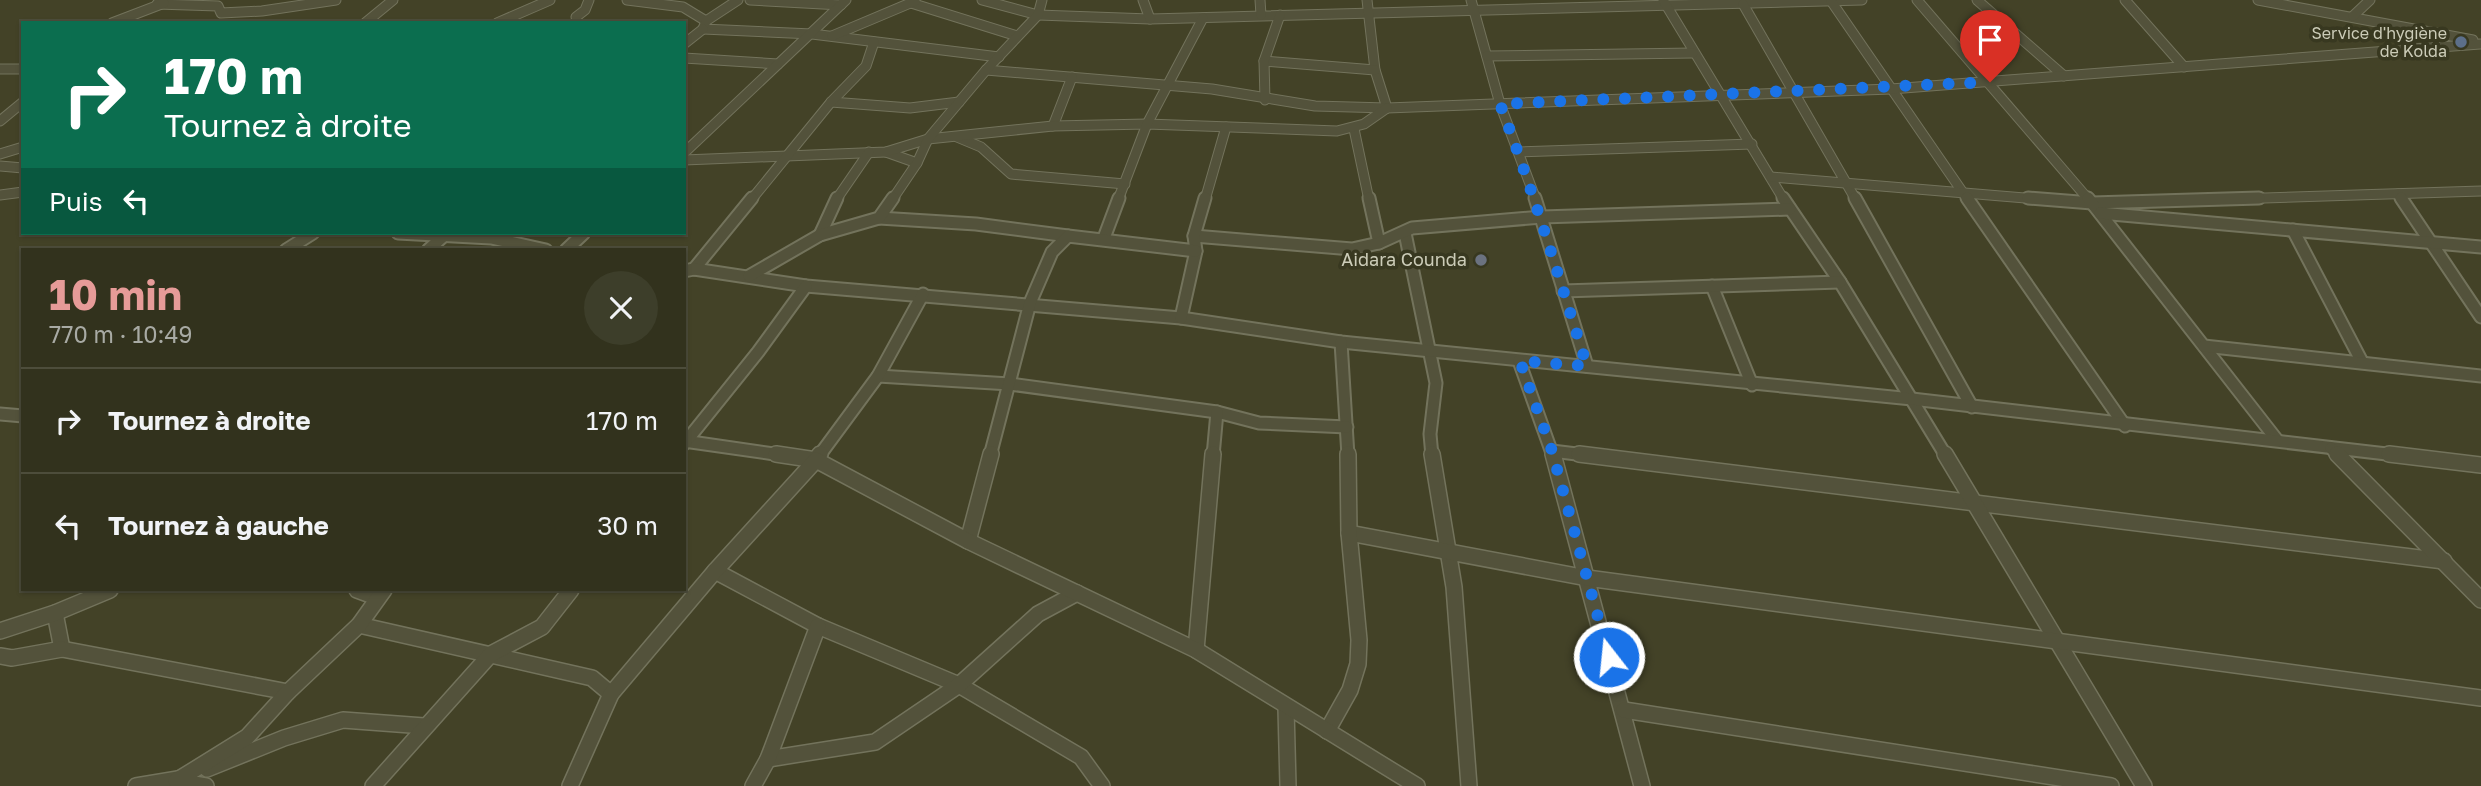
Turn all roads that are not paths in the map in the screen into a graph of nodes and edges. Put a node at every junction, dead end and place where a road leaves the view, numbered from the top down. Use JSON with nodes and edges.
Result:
{"nodes":[{"id":1,"x":176,"y":0,"type":"edge"},
{"id":2,"x":336,"y":0,"type":"edge"},
{"id":3,"x":393,"y":0,"type":"edge"},
{"id":4,"x":550,"y":0,"type":"edge"},
{"id":5,"x":589,"y":0,"type":"edge"},
{"id":6,"x":627,"y":0,"type":"edge"},
{"id":7,"x":737,"y":0,"type":"edge"},
{"id":8,"x":750,"y":0,"type":"edge"},
{"id":9,"x":982,"y":0,"type":"edge"},
{"id":10,"x":1042,"y":0,"type":"edge"},
{"id":11,"x":1143,"y":0,"type":"edge"},
{"id":12,"x":1260,"y":0,"type":"edge"},
{"id":13,"x":1367,"y":0,"type":"edge"},
{"id":14,"x":1862,"y":0,"type":"edge"},
{"id":15,"x":1917,"y":0,"type":"edge"},
{"id":16,"x":1977,"y":0,"type":"edge"},
{"id":17,"x":2125,"y":0,"type":"edge"},
{"id":18,"x":2258,"y":0,"type":"edge"},
{"id":19,"x":2370,"y":0,"type":"edge"},
{"id":20,"x":1831,"y":1,"type":"edge"},
{"id":21,"x":915,"y":2,"type":"edge"},
{"id":22,"x":843,"y":3,"type":"edge"},
{"id":23,"x":157,"y":4,"type":"junction"},
{"id":24,"x":1555,"y":4,"type":"edge"},
{"id":25,"x":1665,"y":4,"type":"edge"},
{"id":26,"x":1744,"y":4,"type":"junction"},
{"id":27,"x":1473,"y":5,"type":"edge"},
{"id":28,"x":1369,"y":13,"type":"junction"},
{"id":29,"x":1038,"y":15,"type":"junction"},
{"id":30,"x":1261,"y":15,"type":"junction"},
{"id":31,"x":1280,"y":15,"type":"junction"},
{"id":32,"x":2353,"y":16,"type":"junction"},
{"id":33,"x":576,"y":17,"type":"dead end"},
{"id":34,"x":1203,"y":18,"type":"junction"},
{"id":35,"x":1150,"y":19,"type":"junction"},
{"id":36,"x":117,"y":21,"type":"edge"},
{"id":37,"x":367,"y":21,"type":"edge"},
{"id":38,"x":502,"y":21,"type":"edge"},
{"id":39,"x":705,"y":25,"type":"junction"},
{"id":40,"x":812,"y":34,"type":"junction"},
{"id":41,"x":1017,"y":36,"type":"junction"},
{"id":42,"x":830,"y":37,"type":"junction"},
{"id":43,"x":874,"y":41,"type":"junction"},
{"id":44,"x":2479,"y":41,"type":"edge"},
{"id":45,"x":686,"y":42,"type":"edge"},
{"id":46,"x":1693,"y":53,"type":"junction"},
{"id":47,"x":1487,"y":56,"type":"junction"},
{"id":48,"x":999,"y":57,"type":"junction"},
{"id":49,"x":686,"y":59,"type":"edge"},
{"id":50,"x":1264,"y":61,"type":"junction"},
{"id":51,"x":778,"y":64,"type":"junction"},
{"id":52,"x":2184,"y":67,"type":"junction"},
{"id":53,"x":0,"y":69,"type":"edge"},
{"id":54,"x":21,"y":69,"type":"edge"},
{"id":55,"x":1375,"y":69,"type":"junction"},
{"id":56,"x":986,"y":70,"type":"junction"},
{"id":57,"x":2064,"y":76,"type":"junction"},
{"id":58,"x":1072,"y":77,"type":"junction"},
{"id":59,"x":1990,"y":82,"type":"junction"},
{"id":60,"x":1169,"y":85,"type":"junction"},
{"id":61,"x":1891,"y":89,"type":"junction"},
{"id":62,"x":1796,"y":91,"type":"junction"},
{"id":63,"x":1720,"y":96,"type":"junction"},
{"id":64,"x":1265,"y":100,"type":"junction"},
{"id":65,"x":831,"y":102,"type":"junction"},
{"id":66,"x":959,"y":102,"type":"junction"},
{"id":67,"x":21,"y":104,"type":"edge"},
{"id":68,"x":1500,"y":104,"type":"junction"},
{"id":69,"x":1387,"y":107,"type":"junction"},
{"id":70,"x":0,"y":121,"type":"edge"},
{"id":71,"x":1147,"y":124,"type":"junction"},
{"id":72,"x":1053,"y":126,"type":"junction"},
{"id":73,"x":1226,"y":127,"type":"junction"},
{"id":74,"x":1354,"y":129,"type":"junction"},
{"id":75,"x":957,"y":137,"type":"junction"},
{"id":76,"x":928,"y":139,"type":"junction"},
{"id":77,"x":1752,"y":144,"type":"junction"},
{"id":78,"x":21,"y":148,"type":"edge"},
{"id":79,"x":686,"y":151,"type":"edge"},
{"id":80,"x":869,"y":152,"type":"junction"},
{"id":81,"x":886,"y":152,"type":"junction"},
{"id":82,"x":1519,"y":152,"type":"junction"},
{"id":83,"x":0,"y":154,"type":"edge"},
{"id":84,"x":788,"y":154,"type":"junction"},
{"id":85,"x":686,"y":160,"type":"edge"},
{"id":86,"x":917,"y":163,"type":"junction"},
{"id":87,"x":0,"y":166,"type":"edge"},
{"id":88,"x":21,"y":169,"type":"edge"},
{"id":89,"x":1771,"y":177,"type":"junction"},
{"id":90,"x":1125,"y":184,"type":"junction"},
{"id":91,"x":1846,"y":185,"type":"junction"},
{"id":92,"x":2481,"y":191,"type":"edge"},
{"id":93,"x":21,"y":192,"type":"edge"},
{"id":94,"x":2398,"y":194,"type":"junction"},
{"id":95,"x":0,"y":195,"type":"edge"},
{"id":96,"x":1966,"y":195,"type":"junction"},
{"id":97,"x":2092,"y":204,"type":"junction"},
{"id":98,"x":1790,"y":209,"type":"junction"},
{"id":99,"x":2100,"y":213,"type":"junction"},
{"id":100,"x":1542,"y":217,"type":"junction"},
{"id":101,"x":879,"y":218,"type":"junction"},
{"id":102,"x":2293,"y":230,"type":"junction"},
{"id":103,"x":1405,"y":233,"type":"junction"},
{"id":104,"x":310,"y":235,"type":"edge"},
{"id":105,"x":445,"y":235,"type":"edge"},
{"id":106,"x":463,"y":235,"type":"edge"},
{"id":107,"x":582,"y":235,"type":"edge"},
{"id":108,"x":820,"y":235,"type":"junction"},
{"id":109,"x":1069,"y":236,"type":"junction"},
{"id":110,"x":1194,"y":236,"type":"junction"},
{"id":111,"x":1104,"y":238,"type":"junction"},
{"id":112,"x":2431,"y":242,"type":"junction"},
{"id":113,"x":1379,"y":243,"type":"junction"},
{"id":114,"x":2481,"y":247,"type":"edge"},
{"id":115,"x":289,"y":248,"type":"edge"},
{"id":116,"x":430,"y":248,"type":"edge"},
{"id":117,"x":540,"y":248,"type":"edge"},
{"id":118,"x":568,"y":248,"type":"edge"},
{"id":119,"x":1196,"y":251,"type":"junction"},
{"id":120,"x":689,"y":270,"type":"edge"},
{"id":121,"x":749,"y":276,"type":"junction"},
{"id":122,"x":1840,"y":282,"type":"junction"},
{"id":123,"x":806,"y":285,"type":"junction"},
{"id":124,"x":1712,"y":286,"type":"junction"},
{"id":125,"x":1563,"y":291,"type":"junction"},
{"id":126,"x":923,"y":294,"type":"junction"},
{"id":127,"x":1030,"y":303,"type":"junction"},
{"id":128,"x":2476,"y":303,"type":"edge"},
{"id":129,"x":2481,"y":317,"type":"edge"},
{"id":130,"x":1181,"y":318,"type":"junction"},
{"id":131,"x":1341,"y":342,"type":"junction"},
{"id":132,"x":2204,"y":346,"type":"junction"},
{"id":133,"x":1430,"y":349,"type":"junction"},
{"id":134,"x":1520,"y":361,"type":"junction"},
{"id":135,"x":2362,"y":362,"type":"junction"},
{"id":136,"x":1587,"y":366,"type":"junction"},
{"id":137,"x":878,"y":376,"type":"junction"},
{"id":138,"x":2481,"y":376,"type":"edge"},
{"id":139,"x":1010,"y":384,"type":"junction"},
{"id":140,"x":1752,"y":385,"type":"junction"},
{"id":141,"x":1912,"y":399,"type":"junction"},
{"id":142,"x":1972,"y":407,"type":"junction"},
{"id":143,"x":1217,"y":412,"type":"junction"},
{"id":144,"x":0,"y":414,"type":"edge"},
{"id":145,"x":21,"y":416,"type":"edge"},
{"id":146,"x":2125,"y":426,"type":"junction"},
{"id":147,"x":1347,"y":427,"type":"junction"},
{"id":148,"x":2277,"y":440,"type":"junction"},
{"id":149,"x":686,"y":441,"type":"edge"},
{"id":150,"x":686,"y":442,"type":"edge"},
{"id":151,"x":2331,"y":448,"type":"junction"},
{"id":152,"x":1552,"y":451,"type":"junction"},
{"id":153,"x":816,"y":460,"type":"junction"},
{"id":154,"x":2481,"y":465,"type":"edge"},
{"id":155,"x":1974,"y":501,"type":"junction"},
{"id":156,"x":1349,"y":533,"type":"junction"},
{"id":157,"x":968,"y":541,"type":"junction"},
{"id":158,"x":1447,"y":550,"type":"junction"},
{"id":159,"x":2444,"y":561,"type":"junction"},
{"id":160,"x":715,"y":571,"type":"junction"},
{"id":161,"x":1587,"y":578,"type":"junction"},
{"id":162,"x":108,"y":591,"type":"edge"},
{"id":163,"x":570,"y":591,"type":"edge"},
{"id":164,"x":380,"y":593,"type":"edge"},
{"id":165,"x":1077,"y":593,"type":"junction"},
{"id":166,"x":2481,"y":600,"type":"edge"},
{"id":167,"x":55,"y":613,"type":"junction"},
{"id":168,"x":359,"y":625,"type":"junction"},
{"id":169,"x":818,"y":626,"type":"junction"},
{"id":170,"x":0,"y":631,"type":"edge"},
{"id":171,"x":2056,"y":640,"type":"junction"},
{"id":172,"x":62,"y":649,"type":"junction"},
{"id":173,"x":1196,"y":650,"type":"junction"},
{"id":174,"x":491,"y":654,"type":"junction"},
{"id":175,"x":0,"y":656,"type":"edge"},
{"id":176,"x":959,"y":685,"type":"junction"},
{"id":177,"x":288,"y":692,"type":"junction"},
{"id":178,"x":611,"y":694,"type":"junction"},
{"id":179,"x":2481,"y":698,"type":"edge"},
{"id":180,"x":1286,"y":708,"type":"junction"},
{"id":181,"x":1624,"y":710,"type":"junction"},
{"id":182,"x":424,"y":726,"type":"junction"},
{"id":183,"x":1327,"y":731,"type":"junction"},
{"id":184,"x":768,"y":759,"type":"junction"},
{"id":185,"x":176,"y":781,"type":"junction"},
{"id":186,"x":136,"y":786,"type":"edge"},
{"id":187,"x":206,"y":786,"type":"edge"},
{"id":188,"x":373,"y":786,"type":"edge"},
{"id":189,"x":570,"y":786,"type":"edge"},
{"id":190,"x":753,"y":786,"type":"edge"},
{"id":191,"x":1102,"y":786,"type":"edge"},
{"id":192,"x":1288,"y":786,"type":"edge"},
{"id":193,"x":1417,"y":786,"type":"edge"},
{"id":194,"x":1469,"y":786,"type":"edge"},
{"id":195,"x":1642,"y":786,"type":"edge"},
{"id":196,"x":2111,"y":786,"type":"edge"},
{"id":197,"x":2144,"y":786,"type":"edge"}],
"edges":[{"from":1,"to":23,"type":"street"},
{"from":2,"to":23,"type":"street"},
{"from":3,"to":37,"type":"street"},
{"from":4,"to":38,"type":"street"},
{"from":5,"to":33,"type":"street"},
{"from":6,"to":39,"type":"street"},
{"from":7,"to":39,"type":"street"},
{"from":8,"to":22,"type":"street"},
{"from":9,"to":29,"type":"street"},
{"from":10,"to":29,"type":"street"},
{"from":11,"to":35,"type":"street"},
{"from":12,"to":30,"type":"street"},
{"from":13,"to":28,"type":"street"},
{"from":14,"to":20,"type":"street"},
{"from":15,"to":59,"type":"street"},
{"from":16,"to":57,"type":"street"},
{"from":17,"to":52,"type":"street"},
{"from":18,"to":32,"type":"street"},
{"from":19,"to":32,"type":"street"},
{"from":20,"to":26,"type":"street"},
{"from":20,"to":61,"type":"street"},
{"from":21,"to":41,"type":"street"},
{"from":21,"to":42,"type":"street"},
{"from":22,"to":40,"type":"street"},
{"from":23,"to":36,"type":"street"},
{"from":24,"to":25,"type":"street"},
{"from":24,"to":27,"type":"street"},
{"from":25,"to":26,"type":"street"},
{"from":25,"to":46,"type":"street"},
{"from":26,"to":62,"type":"street"},
{"from":27,"to":28,"type":"street"},
{"from":27,"to":47,"type":"street"},
{"from":28,"to":31,"type":"street"},
{"from":28,"to":55,"type":"street"},
{"from":29,"to":35,"type":"street"},
{"from":29,"to":41,"type":"street"},
{"from":30,"to":31,"type":"street"},
{"from":30,"to":34,"type":"street"},
{"from":31,"to":50,"type":"street"},
{"from":32,"to":44,"type":"street"},
{"from":34,"to":35,"type":"street"},
{"from":34,"to":60,"type":"street"},
{"from":39,"to":40,"type":"street"},
{"from":39,"to":45,"type":"street"},
{"from":40,"to":42,"type":"street"},
{"from":40,"to":51,"type":"street"},
{"from":41,"to":48,"type":"street"},
{"from":42,"to":43,"type":"street"},
{"from":43,"to":48,"type":"street"},
{"from":43,"to":65,"type":"street"},
{"from":44,"to":52,"type":"street"},
{"from":46,"to":47,"type":"street"},
{"from":46,"to":63,"type":"street"},
{"from":47,"to":68,"type":"street"},
{"from":48,"to":56,"type":"street"},
{"from":49,"to":51,"type":"street"},
{"from":50,"to":55,"type":"street"},
{"from":50,"to":64,"type":"street"},
{"from":51,"to":79,"type":"street"},
{"from":52,"to":57,"type":"street"},
{"from":53,"to":54,"type":"street"},
{"from":55,"to":69,"type":"street"},
{"from":56,"to":58,"type":"street"},
{"from":56,"to":66,"type":"street"},
{"from":57,"to":59,"type":"street"},
{"from":58,"to":60,"type":"street"},
{"from":58,"to":72,"type":"street"},
{"from":59,"to":61,"type":"street"},
{"from":59,"to":97,"type":"street"},
{"from":60,"to":64,"type":"street"},
{"from":60,"to":71,"type":"street"},
{"from":61,"to":62,"type":"street"},
{"from":61,"to":96,"type":"street"},
{"from":62,"to":63,"type":"street"},
{"from":62,"to":91,"type":"street"},
{"from":63,"to":68,"type":"street"},
{"from":63,"to":77,"type":"street"},
{"from":64,"to":69,"type":"street"},
{"from":65,"to":66,"type":"street"},
{"from":65,"to":84,"type":"street"},
{"from":66,"to":76,"type":"street"},
{"from":67,"to":70,"type":"street"},
{"from":68,"to":69,"type":"street"},
{"from":68,"to":82,"type":"street"},
{"from":69,"to":74,"type":"street"},
{"from":71,"to":72,"type":"street"},
{"from":71,"to":73,"type":"street"},
{"from":71,"to":90,"type":"street"},
{"from":72,"to":75,"type":"street"},
{"from":73,"to":74,"type":"street"},
{"from":73,"to":110,"type":"street"},
{"from":74,"to":113,"type":"street"},
{"from":75,"to":76,"type":"street"},
{"from":75,"to":90,"type":"street"},
{"from":76,"to":81,"type":"street"},
{"from":76,"to":86,"type":"street"},
{"from":77,"to":82,"type":"street"},
{"from":77,"to":89,"type":"street"},
{"from":78,"to":83,"type":"street"},
{"from":80,"to":81,"type":"street"},
{"from":80,"to":84,"type":"street"},
{"from":80,"to":108,"type":"street"},
{"from":81,"to":86,"type":"street"},
{"from":82,"to":100,"type":"street"},
{"from":84,"to":85,"type":"street"},
{"from":84,"to":120,"type":"street"},
{"from":86,"to":101,"type":"street"},
{"from":87,"to":88,"type":"street"},
{"from":89,"to":91,"type":"street"},
{"from":89,"to":98,"type":"street"},
{"from":90,"to":111,"type":"street"},
{"from":91,"to":96,"type":"street"},
{"from":91,"to":142,"type":"street"},
{"from":92,"to":94,"type":"street"},
{"from":93,"to":95,"type":"street"},
{"from":94,"to":97,"type":"street"},
{"from":94,"to":112,"type":"street"},
{"from":96,"to":97,"type":"street"},
{"from":96,"to":146,"type":"street"},
{"from":97,"to":99,"type":"street"},
{"from":98,"to":100,"type":"street"},
{"from":98,"to":122,"type":"street"},
{"from":99,"to":102,"type":"street"},
{"from":99,"to":132,"type":"street"},
{"from":100,"to":103,"type":"street"},
{"from":100,"to":125,"type":"street"},
{"from":101,"to":108,"type":"street"},
{"from":101,"to":109,"type":"street"},
{"from":102,"to":112,"type":"street"},
{"from":102,"to":135,"type":"street"},
{"from":103,"to":113,"type":"street"},
{"from":103,"to":133,"type":"street"},
{"from":104,"to":115,"type":"street"},
{"from":105,"to":116,"type":"street"},
{"from":106,"to":117,"type":"street"},
{"from":107,"to":118,"type":"street"},
{"from":108,"to":121,"type":"street"},
{"from":109,"to":111,"type":"street"},
{"from":109,"to":127,"type":"street"},
{"from":110,"to":113,"type":"street"},
{"from":110,"to":119,"type":"street"},
{"from":111,"to":119,"type":"street"},
{"from":112,"to":114,"type":"street"},
{"from":112,"to":128,"type":"street"},
{"from":119,"to":130,"type":"street"},
{"from":120,"to":121,"type":"street"},
{"from":121,"to":123,"type":"street"},
{"from":122,"to":124,"type":"street"},
{"from":122,"to":141,"type":"street"},
{"from":123,"to":126,"type":"street"},
{"from":123,"to":149,"type":"street"},
{"from":124,"to":125,"type":"street"},
{"from":124,"to":140,"type":"street"},
{"from":125,"to":136,"type":"street"},
{"from":126,"to":127,"type":"street"},
{"from":126,"to":137,"type":"street"},
{"from":127,"to":130,"type":"street"},
{"from":127,"to":139,"type":"street"},
{"from":128,"to":129,"type":"street"},
{"from":130,"to":131,"type":"street"},
{"from":131,"to":133,"type":"street"},
{"from":131,"to":147,"type":"street"},
{"from":132,"to":135,"type":"street"},
{"from":132,"to":148,"type":"street"},
{"from":133,"to":134,"type":"street"},
{"from":133,"to":158,"type":"street"},
{"from":134,"to":136,"type":"street"},
{"from":134,"to":152,"type":"street"},
{"from":135,"to":138,"type":"street"},
{"from":136,"to":140,"type":"street"},
{"from":137,"to":139,"type":"street"},
{"from":137,"to":153,"type":"street"},
{"from":139,"to":143,"type":"street"},
{"from":139,"to":157,"type":"street"},
{"from":140,"to":141,"type":"street"},
{"from":141,"to":142,"type":"street"},
{"from":141,"to":155,"type":"street"},
{"from":142,"to":146,"type":"street"},
{"from":143,"to":147,"type":"street"},
{"from":143,"to":173,"type":"street"},
{"from":144,"to":145,"type":"street"},
{"from":146,"to":148,"type":"street"},
{"from":147,"to":156,"type":"street"},
{"from":148,"to":151,"type":"street"},
{"from":150,"to":153,"type":"street"},
{"from":151,"to":154,"type":"street"},
{"from":151,"to":159,"type":"street"},
{"from":152,"to":155,"type":"street"},
{"from":152,"to":161,"type":"street"},
{"from":153,"to":157,"type":"street"},
{"from":153,"to":160,"type":"street"},
{"from":155,"to":159,"type":"street"},
{"from":155,"to":171,"type":"street"},
{"from":156,"to":158,"type":"street"},
{"from":156,"to":183,"type":"street"},
{"from":157,"to":165,"type":"street"},
{"from":158,"to":161,"type":"street"},
{"from":158,"to":194,"type":"street"},
{"from":159,"to":166,"type":"street"},
{"from":160,"to":169,"type":"street"},
{"from":160,"to":178,"type":"street"},
{"from":161,"to":171,"type":"street"},
{"from":161,"to":181,"type":"street"},
{"from":162,"to":167,"type":"street"},
{"from":163,"to":174,"type":"street"},
{"from":164,"to":168,"type":"street"},
{"from":165,"to":173,"type":"street"},
{"from":165,"to":176,"type":"street"},
{"from":167,"to":170,"type":"street"},
{"from":167,"to":172,"type":"street"},
{"from":168,"to":174,"type":"street"},
{"from":168,"to":177,"type":"street"},
{"from":169,"to":176,"type":"street"},
{"from":169,"to":184,"type":"street"},
{"from":171,"to":179,"type":"street"},
{"from":171,"to":197,"type":"street"},
{"from":172,"to":175,"type":"street"},
{"from":172,"to":177,"type":"street"},
{"from":173,"to":180,"type":"street"},
{"from":174,"to":178,"type":"street"},
{"from":174,"to":182,"type":"street"},
{"from":176,"to":184,"type":"street"},
{"from":176,"to":191,"type":"street"},
{"from":177,"to":185,"type":"street"},
{"from":178,"to":189,"type":"street"},
{"from":180,"to":183,"type":"street"},
{"from":180,"to":192,"type":"street"},
{"from":181,"to":195,"type":"street"},
{"from":181,"to":196,"type":"street"},
{"from":182,"to":185,"type":"street"},
{"from":182,"to":188,"type":"street"},
{"from":183,"to":193,"type":"street"},
{"from":184,"to":190,"type":"street"},
{"from":185,"to":186,"type":"street"},
{"from":185,"to":187,"type":"street"}]}
